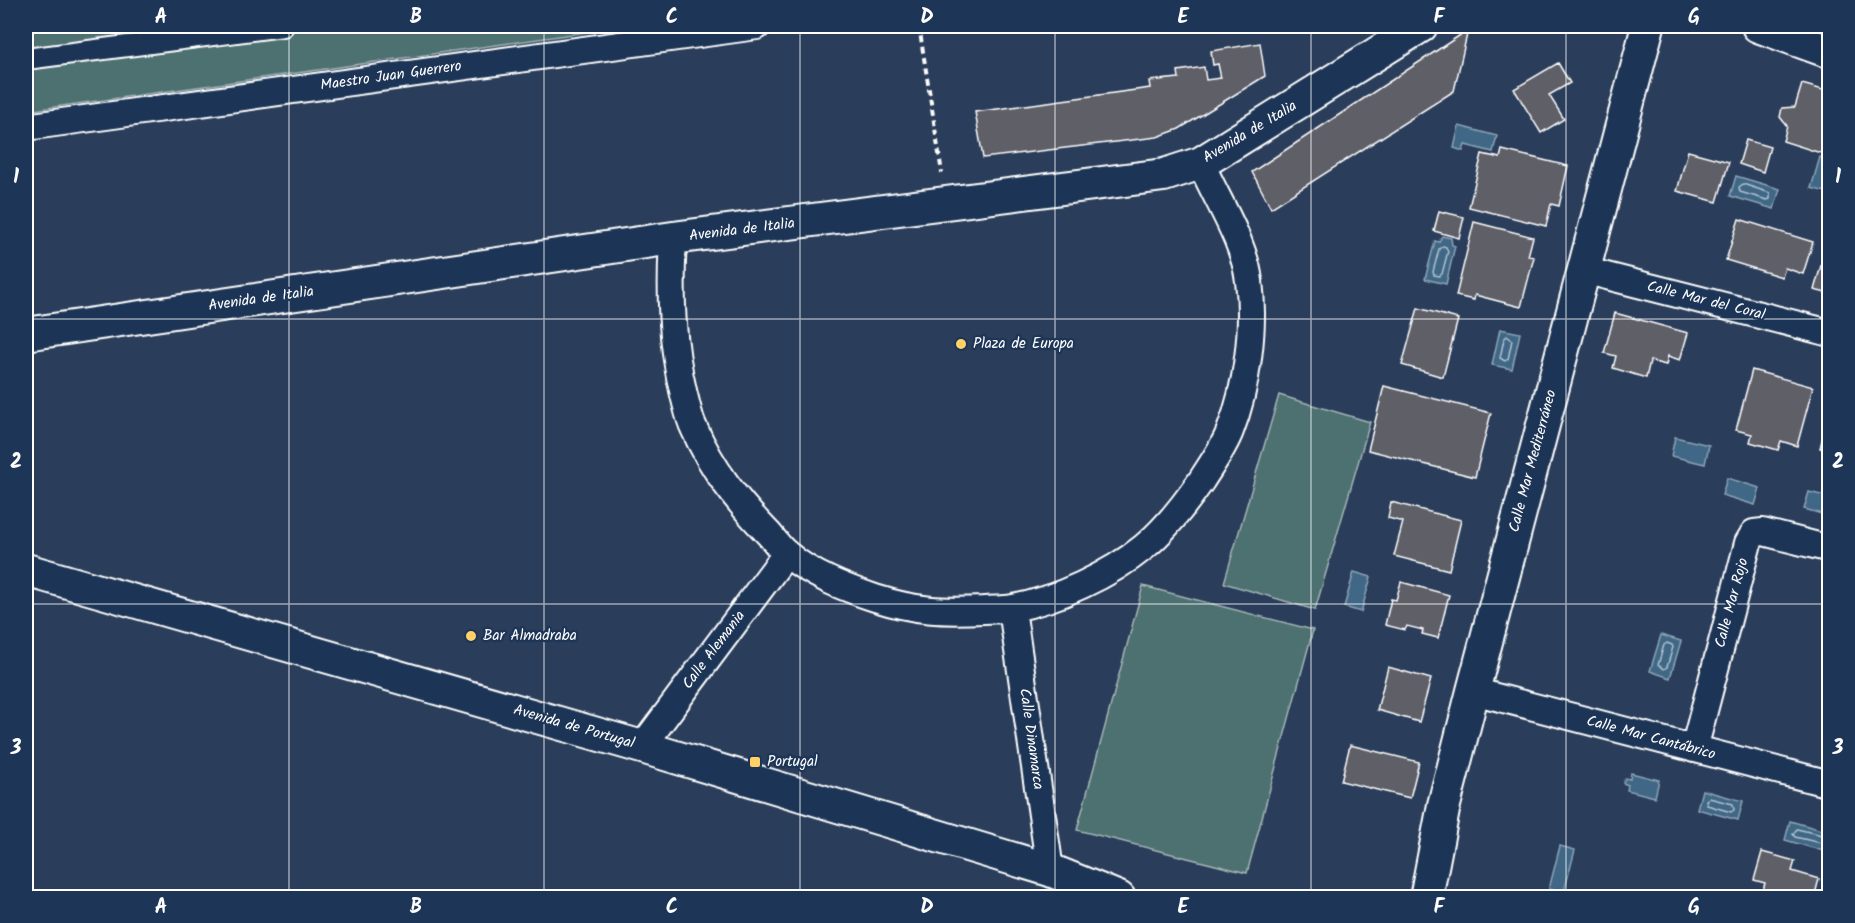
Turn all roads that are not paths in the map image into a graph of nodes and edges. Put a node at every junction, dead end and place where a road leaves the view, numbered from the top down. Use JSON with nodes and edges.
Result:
{"nodes":[{"id":1,"x":283,"y":26,"type":"edge"},
{"id":2,"x":757,"y":26,"type":"edge"},
{"id":3,"x":1421,"y":26,"type":"edge"},
{"id":4,"x":1648,"y":26,"type":"edge"},
{"id":5,"x":1758,"y":26,"type":"edge"},
{"id":6,"x":1830,"y":52,"type":"edge"},
{"id":7,"x":26,"y":59,"type":"edge"},
{"id":8,"x":26,"y":127,"type":"edge"},
{"id":9,"x":1201,"y":163,"type":"junction"},
{"id":10,"x":673,"y":238,"type":"junction"},
{"id":11,"x":1582,"y":270,"type":"junction"},
{"id":12,"x":1830,"y":333,"type":"edge"},
{"id":13,"x":26,"y":334,"type":"edge"},
{"id":14,"x":1830,"y":549,"type":"edge"},
{"id":15,"x":786,"y":554,"type":"junction"},
{"id":16,"x":26,"y":570,"type":"edge"},
{"id":17,"x":1012,"y":609,"type":"junction"},
{"id":18,"x":1473,"y":691,"type":"junction"},
{"id":19,"x":642,"y":747,"type":"junction"},
{"id":20,"x":1694,"y":749,"type":"junction"},
{"id":21,"x":1830,"y":784,"type":"edge"},
{"id":22,"x":1050,"y":870,"type":"junction"},
{"id":23,"x":1119,"y":897,"type":"edge"},
{"id":24,"x":1426,"y":897,"type":"edge"}],
"edges":[{"from":1,"to":7,"type":"street"},
{"from":2,"to":8,"type":"street","name":"Maestro Juan Guerrero"},
{"from":3,"to":9,"type":"street","name":"Avenida de Italia"},
{"from":4,"to":11,"type":"street","name":"Calle Mar Mediterráneo"},
{"from":5,"to":6,"type":"street"},
{"from":9,"to":10,"type":"street","name":"Avenida de Italia"},
{"from":9,"to":17,"type":"street"},
{"from":10,"to":13,"type":"street","name":"Avenida de Italia"},
{"from":10,"to":15,"type":"street"},
{"from":11,"to":12,"type":"street","name":"Calle Mar del Coral"},
{"from":11,"to":18,"type":"street","name":"Calle Mar Mediterráneo"},
{"from":14,"to":20,"type":"street","name":"Calle Mar Rojo"},
{"from":15,"to":17,"type":"street"},
{"from":15,"to":19,"type":"street","name":"Calle Alemania"},
{"from":16,"to":19,"type":"street","name":"Avenida de Portugal"},
{"from":17,"to":22,"type":"street","name":"Calle Dinamarca"},
{"from":18,"to":20,"type":"street","name":"Calle Mar Cantábrico"},
{"from":18,"to":24,"type":"street","name":"Calle Mar Mediterráneo"},
{"from":19,"to":22,"type":"street","name":"Avenida de Portugal"},
{"from":20,"to":21,"type":"street","name":"Calle Mar Cantábrico"},
{"from":22,"to":23,"type":"street","name":"Avenida de Portugal"}]}
